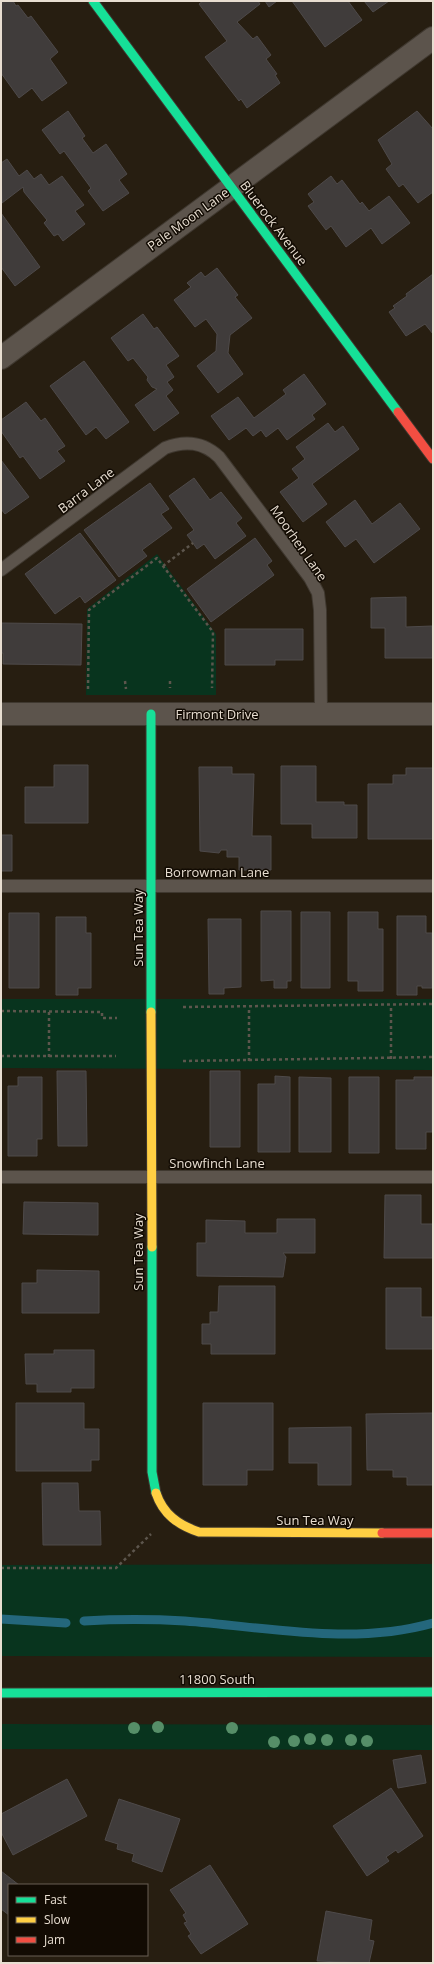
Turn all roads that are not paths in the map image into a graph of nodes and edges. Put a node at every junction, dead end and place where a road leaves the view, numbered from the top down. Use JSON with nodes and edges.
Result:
{"nodes":[{"id":1,"x":93,"y":1,"type":"edge"},
{"id":2,"x":433,"y":38,"type":"edge"},
{"id":3,"x":231,"y":188,"type":"junction"},
{"id":4,"x":1,"y":358,"type":"edge"},
{"id":5,"x":192,"y":442,"type":"joint"},
{"id":6,"x":433,"y":460,"type":"edge"},
{"id":7,"x":1,"y":570,"type":"edge"},
{"id":8,"x":1,"y":714,"type":"edge"},
{"id":9,"x":151,"y":714,"type":"junction"},
{"id":10,"x":321,"y":714,"type":"junction"},
{"id":11,"x":433,"y":714,"type":"edge"},
{"id":12,"x":1,"y":886,"type":"edge"},
{"id":13,"x":151,"y":886,"type":"junction"},
{"id":14,"x":433,"y":886,"type":"edge"},
{"id":15,"x":1,"y":1177,"type":"edge"},
{"id":16,"x":151,"y":1177,"type":"junction"},
{"id":17,"x":433,"y":1177,"type":"edge"},
{"id":18,"x":433,"y":1533,"type":"edge"},
{"id":19,"x":433,"y":1692,"type":"edge"},
{"id":20,"x":1,"y":1693,"type":"edge"}],
"edges":[{"from":1,"to":3,"type":"street","name":"Bluerock Avenue"},
{"from":2,"to":3,"type":"street","name":"Pale Moon Lane"},
{"from":3,"to":4,"type":"street","name":"Pale Moon Lane"},
{"from":3,"to":6,"type":"street","name":"Bluerock Avenue"},
{"from":5,"to":7,"type":"lane","name":"Barra Lane"},
{"from":5,"to":10,"type":"lane","name":"Moorhen Lane"},
{"from":8,"to":9,"type":"street","name":"Firmont Drive"},
{"from":9,"to":10,"type":"street","name":"Firmont Drive"},
{"from":9,"to":13,"type":"street","name":"Sun Tea Way"},
{"from":10,"to":11,"type":"street","name":"Firmont Drive"},
{"from":12,"to":13,"type":"lane","name":"Borrowman Lane"},
{"from":13,"to":14,"type":"lane","name":"Borrowman Lane"},
{"from":13,"to":16,"type":"street","name":"Sun Tea Way"},
{"from":15,"to":16,"type":"lane","name":"Snowfinch Lane"},
{"from":16,"to":17,"type":"lane","name":"Snowfinch Lane"},
{"from":16,"to":18,"type":"street","name":"Sun Tea Way"},
{"from":19,"to":20,"type":"street","name":"11800 South"}]}
